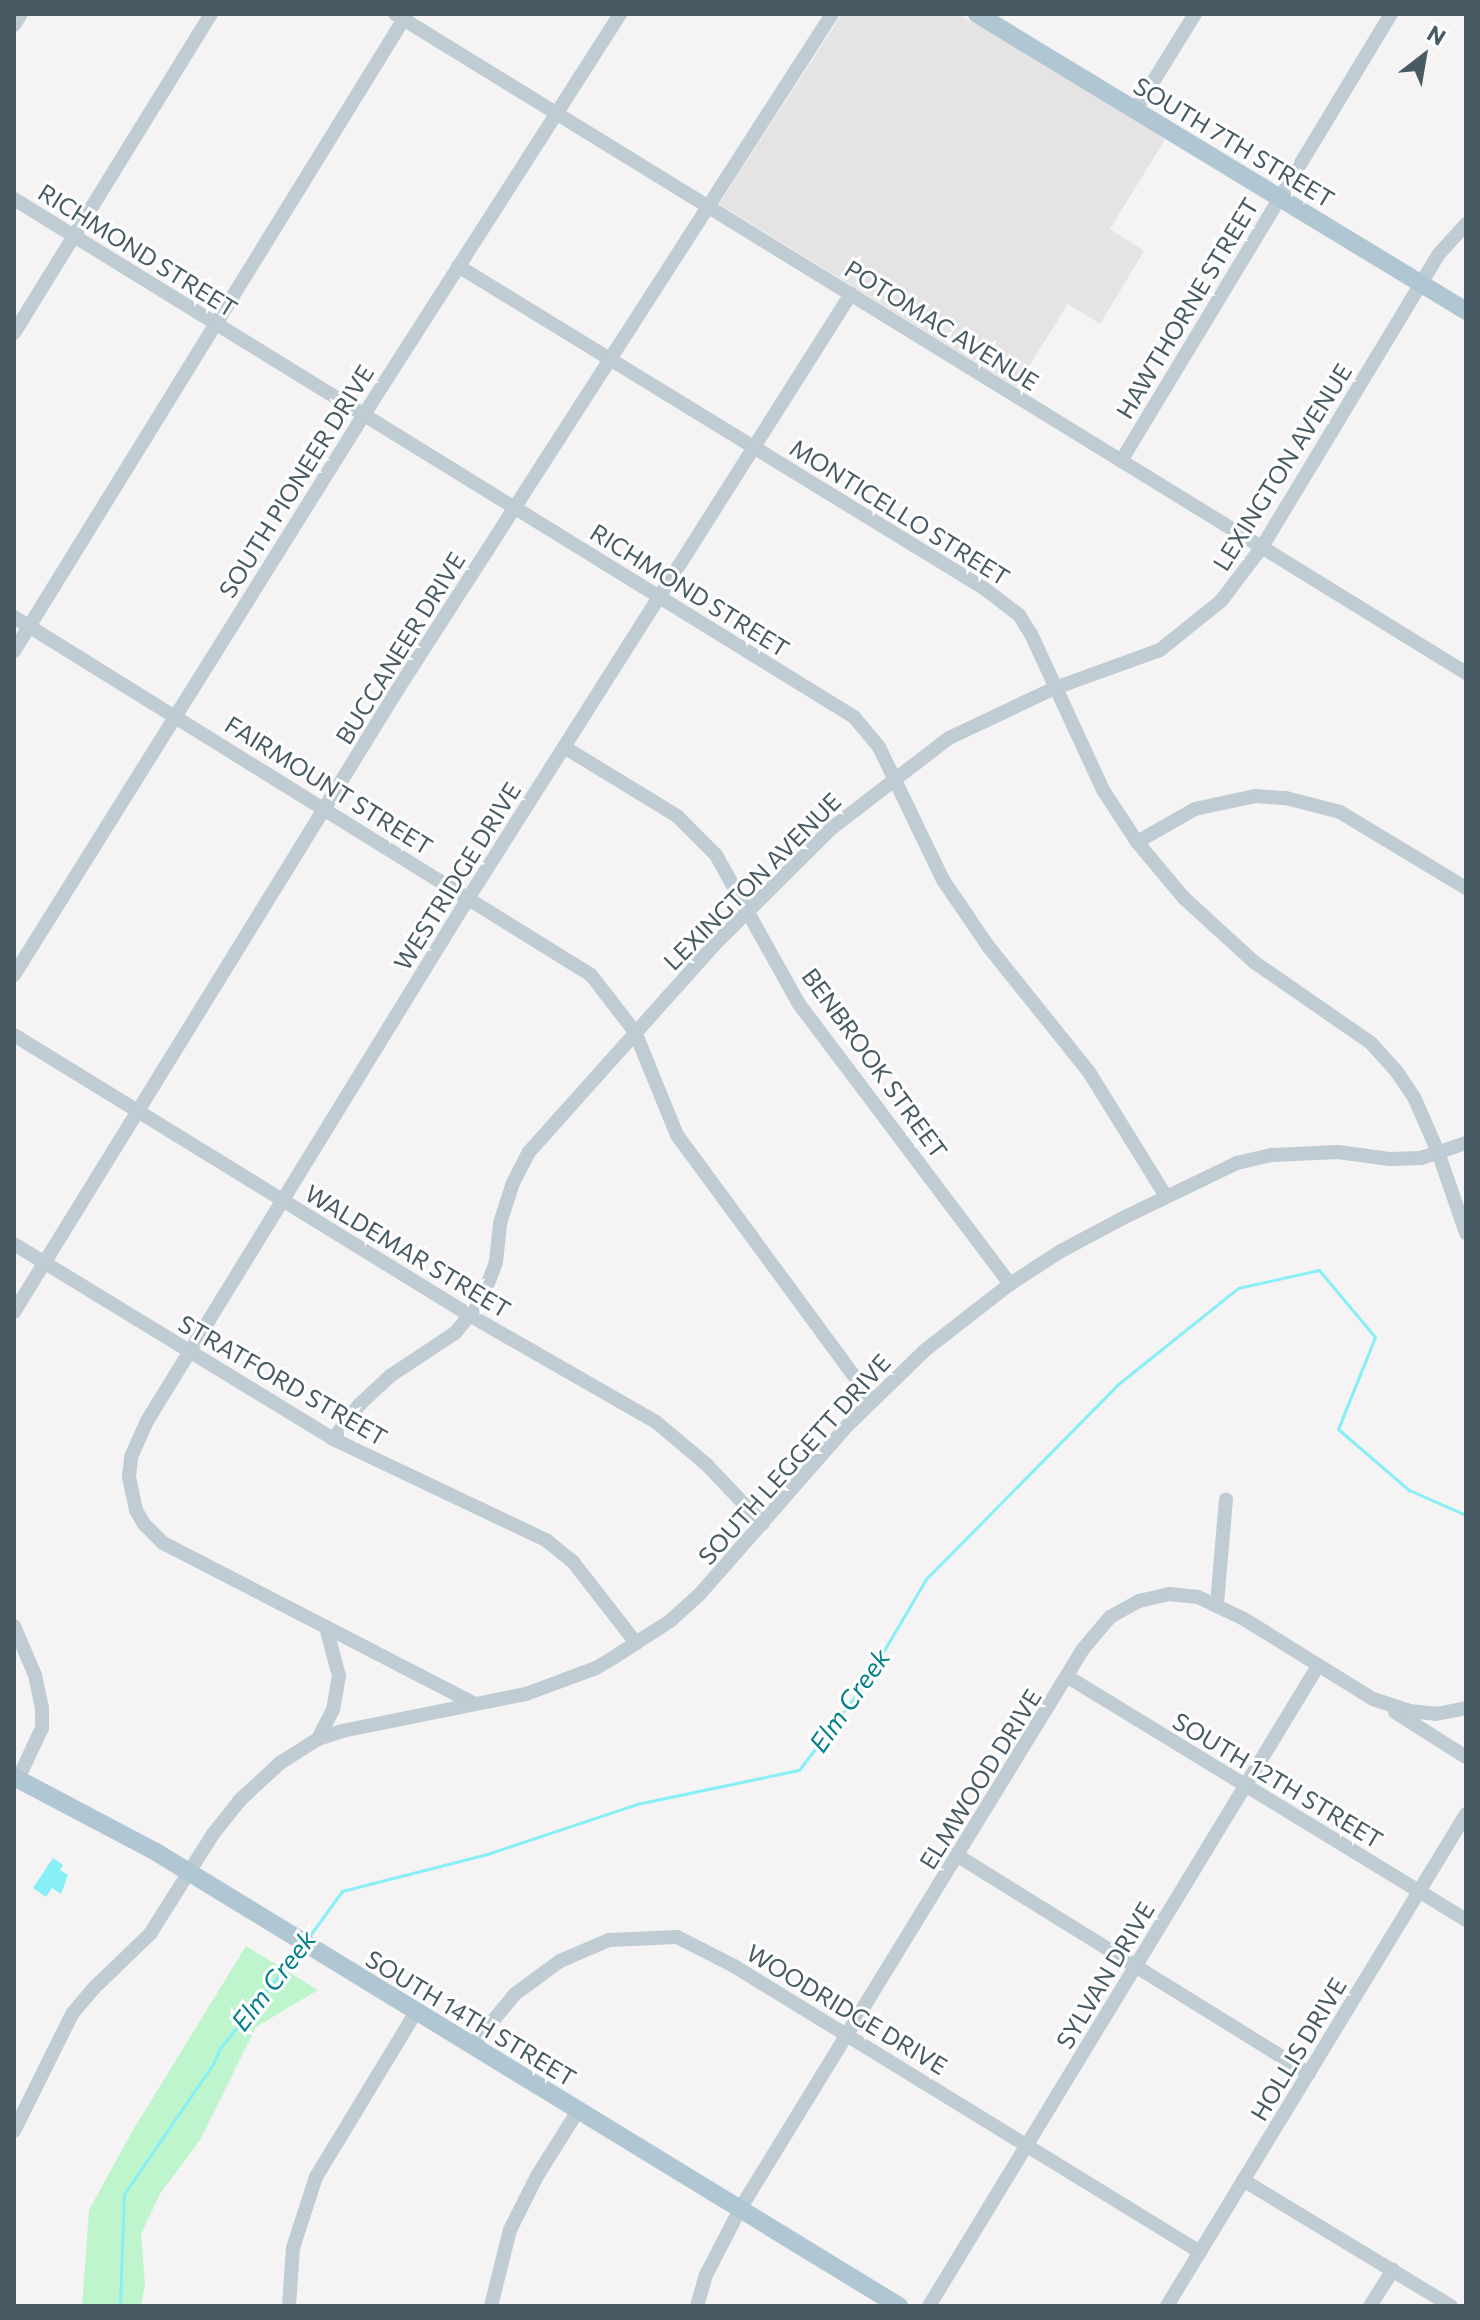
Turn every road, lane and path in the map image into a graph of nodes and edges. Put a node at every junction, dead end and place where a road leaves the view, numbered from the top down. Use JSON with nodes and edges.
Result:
{"nodes":[{"id":1,"x":21,"y":14,"type":"edge"},
{"id":2,"x":211,"y":14,"type":"edge"},
{"id":3,"x":620,"y":14,"type":"edge"},
{"id":4,"x":832,"y":14,"type":"edge"},
{"id":5,"x":977,"y":14,"type":"edge"},
{"id":6,"x":1195,"y":14,"type":"edge"},
{"id":7,"x":1391,"y":14,"type":"edge"},
{"id":8,"x":402,"y":16,"type":"edge"},
{"id":9,"x":14,"y":25,"type":"edge"},
{"id":10,"x":1135,"y":111,"type":"junction"},
{"id":11,"x":555,"y":115,"type":"junction"},
{"id":12,"x":1279,"y":196,"type":"junction"},
{"id":13,"x":14,"y":199,"type":"edge"},
{"id":14,"x":707,"y":209,"type":"junction"},
{"id":15,"x":1466,"y":224,"type":"edge"},
{"id":16,"x":74,"y":236,"type":"junction"},
{"id":17,"x":458,"y":266,"type":"junction"},
{"id":18,"x":1421,"y":283,"type":"junction"},
{"id":19,"x":851,"y":294,"type":"junction"},
{"id":20,"x":1466,"y":311,"type":"edge"},
{"id":21,"x":217,"y":324,"type":"junction"},
{"id":22,"x":14,"y":333,"type":"edge"},
{"id":23,"x":609,"y":358,"type":"junction"},
{"id":24,"x":363,"y":416,"type":"junction"},
{"id":25,"x":755,"y":449,"type":"junction"},
{"id":26,"x":1121,"y":461,"type":"junction"},
{"id":27,"x":514,"y":508,"type":"junction"},
{"id":28,"x":1262,"y":547,"type":"junction"},
{"id":29,"x":660,"y":598,"type":"junction"},
{"id":30,"x":14,"y":617,"type":"edge"},
{"id":31,"x":29,"y":626,"type":"junction"},
{"id":32,"x":14,"y":651,"type":"edge"},
{"id":33,"x":1466,"y":673,"type":"edge"},
{"id":34,"x":1055,"y":688,"type":"junction"},
{"id":35,"x":174,"y":716,"type":"junction"},
{"id":36,"x":564,"y":747,"type":"junction"},
{"id":37,"x":894,"y":778,"type":"junction"},
{"id":38,"x":325,"y":808,"type":"junction"},
{"id":39,"x":1137,"y":842,"type":"junction"},
{"id":40,"x":1466,"y":888,"type":"edge"},
{"id":41,"x":469,"y":897,"type":"junction"},
{"id":42,"x":748,"y":910,"type":"junction"},
{"id":43,"x":14,"y":975,"type":"edge"},
{"id":44,"x":635,"y":1032,"type":"junction"},
{"id":45,"x":14,"y":1035,"type":"edge"},
{"id":46,"x":138,"y":1112,"type":"junction"},
{"id":47,"x":1466,"y":1143,"type":"edge"},
{"id":48,"x":1438,"y":1152,"type":"junction"},
{"id":49,"x":1166,"y":1196,"type":"junction"},
{"id":50,"x":283,"y":1200,"type":"junction"},
{"id":51,"x":1466,"y":1233,"type":"edge"},
{"id":52,"x":14,"y":1244,"type":"edge"},
{"id":53,"x":44,"y":1263,"type":"junction"},
{"id":54,"x":1010,"y":1284,"type":"junction"},
{"id":55,"x":14,"y":1312,"type":"edge"},
{"id":56,"x":471,"y":1316,"type":"junction"},
{"id":57,"x":190,"y":1353,"type":"junction"},
{"id":58,"x":872,"y":1400,"type":"junction"},
{"id":59,"x":333,"y":1439,"type":"junction"},
{"id":60,"x":1226,"y":1499,"type":"dead end"},
{"id":61,"x":763,"y":1524,"type":"junction"},
{"id":62,"x":1217,"y":1604,"type":"junction"},
{"id":63,"x":14,"y":1626,"type":"edge"},
{"id":64,"x":326,"y":1627,"type":"junction"},
{"id":65,"x":636,"y":1643,"type":"junction"},
{"id":66,"x":1318,"y":1666,"type":"junction"},
{"id":67,"x":1068,"y":1677,"type":"junction"},
{"id":68,"x":1373,"y":1699,"type":"junction"},
{"id":69,"x":475,"y":1704,"type":"junction"},
{"id":70,"x":1466,"y":1708,"type":"edge"},
{"id":71,"x":318,"y":1739,"type":"junction"},
{"id":72,"x":1466,"y":1757,"type":"edge"},
{"id":73,"x":16,"y":1778,"type":"edge"},
{"id":74,"x":1245,"y":1785,"type":"junction"},
{"id":75,"x":1466,"y":1814,"type":"edge"},
{"id":76,"x":958,"y":1856,"type":"junction"},
{"id":77,"x":190,"y":1872,"type":"junction"},
{"id":78,"x":1419,"y":1892,"type":"junction"},
{"id":79,"x":1466,"y":1920,"type":"edge"},
{"id":80,"x":1135,"y":1967,"type":"junction"},
{"id":81,"x":416,"y":2012,"type":"junction"},
{"id":82,"x":848,"y":2035,"type":"junction"},
{"id":83,"x":472,"y":2046,"type":"junction"},
{"id":84,"x":1309,"y":2074,"type":"junction"},
{"id":85,"x":578,"y":2111,"type":"junction"},
{"id":86,"x":14,"y":2131,"type":"edge"},
{"id":87,"x":1028,"y":2145,"type":"junction"},
{"id":88,"x":1243,"y":2180,"type":"junction"},
{"id":89,"x":740,"y":2209,"type":"junction"},
{"id":90,"x":1200,"y":2252,"type":"junction"},
{"id":91,"x":1393,"y":2270,"type":"junction"},
{"id":92,"x":289,"y":2306,"type":"edge"},
{"id":93,"x":491,"y":2306,"type":"edge"},
{"id":94,"x":697,"y":2306,"type":"edge"},
{"id":95,"x":899,"y":2306,"type":"edge"},
{"id":96,"x":929,"y":2306,"type":"edge"},
{"id":97,"x":1167,"y":2306,"type":"edge"},
{"id":98,"x":1370,"y":2306,"type":"edge"},
{"id":99,"x":1451,"y":2306,"type":"edge"}],
"edges":[{"from":1,"to":9,"type":"street"},
{"from":2,"to":16,"type":"street"},
{"from":3,"to":11,"type":"street","name":"SOUTH PIONEER DRIVE"},
{"from":4,"to":14,"type":"street","name":"BUCCANEER DRIVE"},
{"from":5,"to":10,"type":"main road","name":"SOUTH 7TH STREET"},
{"from":6,"to":10,"type":"street"},
{"from":7,"to":12,"type":"street","name":"HAWTHORNE STREET"},
{"from":8,"to":11,"type":"street","name":"POTOMAC AVENUE"},
{"from":8,"to":21,"type":"street"},
{"from":10,"to":12,"type":"main road","name":"SOUTH 7TH STREET"},
{"from":11,"to":14,"type":"street","name":"POTOMAC AVENUE"},
{"from":11,"to":17,"type":"street","name":"SOUTH PIONEER DRIVE"},
{"from":12,"to":18,"type":"main road","name":"SOUTH 7TH STREET"},
{"from":12,"to":26,"type":"street","name":"HAWTHORNE STREET"},
{"from":13,"to":16,"type":"street","name":"RICHMOND STREET"},
{"from":14,"to":19,"type":"street","name":"POTOMAC AVENUE"},
{"from":14,"to":23,"type":"street","name":"BUCCANEER DRIVE"},
{"from":15,"to":18,"type":"street","name":"LEXINGTON AVENUE"},
{"from":16,"to":21,"type":"street","name":"RICHMOND STREET"},
{"from":16,"to":22,"type":"street"},
{"from":17,"to":23,"type":"street","name":"MONTICELLO STREET"},
{"from":17,"to":24,"type":"street","name":"SOUTH PIONEER DRIVE"},
{"from":18,"to":20,"type":"main road","name":"SOUTH 7TH STREET"},
{"from":18,"to":28,"type":"street","name":"LEXINGTON AVENUE"},
{"from":19,"to":25,"type":"street","name":"WESTRIDGE DRIVE"},
{"from":19,"to":26,"type":"street","name":"POTOMAC AVENUE"},
{"from":21,"to":24,"type":"street","name":"RICHMOND STREET"},
{"from":21,"to":31,"type":"street"},
{"from":23,"to":25,"type":"street","name":"MONTICELLO STREET"},
{"from":23,"to":27,"type":"street","name":"BUCCANEER DRIVE"},
{"from":24,"to":27,"type":"street","name":"RICHMOND STREET"},
{"from":24,"to":35,"type":"street","name":"SOUTH PIONEER DRIVE"},
{"from":25,"to":29,"type":"street","name":"WESTRIDGE DRIVE"},
{"from":25,"to":34,"type":"street","name":"MONTICELLO STREET"},
{"from":26,"to":28,"type":"street","name":"POTOMAC AVENUE"},
{"from":27,"to":29,"type":"street","name":"RICHMOND STREET"},
{"from":27,"to":38,"type":"street","name":"BUCCANEER DRIVE"},
{"from":28,"to":33,"type":"street","name":"POTOMAC AVENUE"},
{"from":28,"to":34,"type":"street","name":"LEXINGTON AVENUE"},
{"from":29,"to":36,"type":"street","name":"WESTRIDGE DRIVE"},
{"from":29,"to":37,"type":"street","name":"RICHMOND STREET"},
{"from":30,"to":31,"type":"street","name":"FAIRMOUNT STREET"},
{"from":31,"to":32,"type":"street"},
{"from":31,"to":35,"type":"street","name":"FAIRMOUNT STREET"},
{"from":34,"to":37,"type":"street","name":"LEXINGTON AVENUE"},
{"from":34,"to":39,"type":"street","name":"MONTICELLO STREET"},
{"from":35,"to":38,"type":"street","name":"FAIRMOUNT STREET"},
{"from":35,"to":43,"type":"street","name":"SOUTH PIONEER DRIVE"},
{"from":36,"to":41,"type":"street","name":"WESTRIDGE DRIVE"},
{"from":36,"to":42,"type":"street","name":"BENBROOK STREET"},
{"from":37,"to":42,"type":"street","name":"LEXINGTON AVENUE"},
{"from":37,"to":49,"type":"street","name":"RICHMOND STREET"},
{"from":38,"to":41,"type":"street","name":"FAIRMOUNT STREET"},
{"from":38,"to":46,"type":"street","name":"BUCCANEER DRIVE"},
{"from":39,"to":40,"type":"street"},
{"from":39,"to":48,"type":"street","name":"MONTICELLO STREET"},
{"from":41,"to":44,"type":"street","name":"FAIRMOUNT STREET"},
{"from":41,"to":50,"type":"street","name":"WESTRIDGE DRIVE"},
{"from":42,"to":44,"type":"street","name":"LEXINGTON AVENUE"},
{"from":42,"to":54,"type":"street","name":"BENBROOK STREET"},
{"from":44,"to":56,"type":"street","name":"LEXINGTON AVENUE"},
{"from":44,"to":58,"type":"street","name":"FAIRMOUNT STREET"},
{"from":45,"to":46,"type":"street","name":"WALDEMAR STREET"},
{"from":46,"to":50,"type":"street","name":"WALDEMAR STREET"},
{"from":46,"to":53,"type":"street","name":"BUCCANEER DRIVE"},
{"from":47,"to":48,"type":"street","name":"SOUTH LEGGETT DRIVE"},
{"from":48,"to":49,"type":"street","name":"SOUTH LEGGETT DRIVE"},
{"from":48,"to":51,"type":"street","name":"MONTICELLO STREET"},
{"from":49,"to":54,"type":"street","name":"SOUTH LEGGETT DRIVE"},
{"from":50,"to":56,"type":"street","name":"WALDEMAR STREET"},
{"from":50,"to":57,"type":"street","name":"WESTRIDGE DRIVE"},
{"from":52,"to":53,"type":"street","name":"STRATFORD STREET"},
{"from":53,"to":55,"type":"street","name":"BUCCANEER DRIVE"},
{"from":53,"to":57,"type":"street","name":"STRATFORD STREET"},
{"from":54,"to":58,"type":"street","name":"SOUTH LEGGETT DRIVE"},
{"from":56,"to":59,"type":"street","name":"LEXINGTON AVENUE"},
{"from":56,"to":61,"type":"street","name":"WALDEMAR STREET"},
{"from":57,"to":59,"type":"street","name":"STRATFORD STREET"},
{"from":57,"to":64,"type":"street","name":"WESTRIDGE DRIVE"},
{"from":58,"to":61,"type":"street","name":"SOUTH LEGGETT DRIVE"},
{"from":59,"to":65,"type":"street","name":"STRATFORD STREET"},
{"from":60,"to":62,"type":"street"},
{"from":61,"to":65,"type":"street","name":"SOUTH LEGGETT DRIVE"},
{"from":62,"to":66,"type":"street","name":"ELMWOOD DRIVE"},
{"from":62,"to":67,"type":"street","name":"ELMWOOD DRIVE"},
{"from":63,"to":73,"type":"street"},
{"from":64,"to":69,"type":"street"},
{"from":64,"to":71,"type":"street"},
{"from":65,"to":69,"type":"street","name":"SOUTH LEGGETT DRIVE"},
{"from":66,"to":68,"type":"street","name":"ELMWOOD DRIVE"},
{"from":66,"to":74,"type":"street","name":"SYLVAN DRIVE"},
{"from":67,"to":74,"type":"street","name":"SOUTH 12TH STREET"},
{"from":67,"to":76,"type":"street","name":"ELMWOOD DRIVE"},
{"from":68,"to":70,"type":"street","name":"ELMWOOD DRIVE"},
{"from":68,"to":72,"type":"street"},
{"from":69,"to":71,"type":"street","name":"SOUTH LEGGETT DRIVE"},
{"from":71,"to":77,"type":"street","name":"SOUTH LEGGETT DRIVE"},
{"from":73,"to":77,"type":"main road","name":"SOUTH 14TH STREET"},
{"from":74,"to":78,"type":"street","name":"SOUTH 12TH STREET"},
{"from":74,"to":80,"type":"street","name":"SYLVAN DRIVE"},
{"from":75,"to":78,"type":"street","name":"HOLLIS DRIVE"},
{"from":76,"to":80,"type":"street"},
{"from":76,"to":82,"type":"street","name":"ELMWOOD DRIVE"},
{"from":77,"to":81,"type":"main road","name":"SOUTH 14TH STREET"},
{"from":77,"to":86,"type":"street","name":"SOUTH LEGGETT DRIVE"},
{"from":78,"to":79,"type":"street","name":"SOUTH 12TH STREET"},
{"from":78,"to":84,"type":"street","name":"HOLLIS DRIVE"},
{"from":80,"to":84,"type":"street"},
{"from":80,"to":87,"type":"street","name":"SYLVAN DRIVE"},
{"from":81,"to":83,"type":"main road","name":"SOUTH 14TH STREET"},
{"from":81,"to":92,"type":"street"},
{"from":82,"to":83,"type":"street","name":"WOODRIDGE DRIVE"},
{"from":82,"to":87,"type":"street","name":"WOODRIDGE DRIVE"},
{"from":82,"to":89,"type":"street","name":"ELMWOOD DRIVE"},
{"from":83,"to":85,"type":"main road","name":"SOUTH 14TH STREET"},
{"from":84,"to":88,"type":"street","name":"HOLLIS DRIVE"},
{"from":85,"to":89,"type":"main road","name":"SOUTH 14TH STREET"},
{"from":85,"to":93,"type":"street"},
{"from":87,"to":90,"type":"street","name":"WOODRIDGE DRIVE"},
{"from":87,"to":96,"type":"street","name":"SYLVAN DRIVE"},
{"from":88,"to":90,"type":"street","name":"HOLLIS DRIVE"},
{"from":88,"to":91,"type":"street"},
{"from":89,"to":94,"type":"street","name":"ELMWOOD DRIVE"},
{"from":89,"to":95,"type":"main road","name":"SOUTH 14TH STREET"},
{"from":90,"to":97,"type":"street","name":"HOLLIS DRIVE"},
{"from":91,"to":98,"type":"street"},
{"from":91,"to":99,"type":"street"}]}
